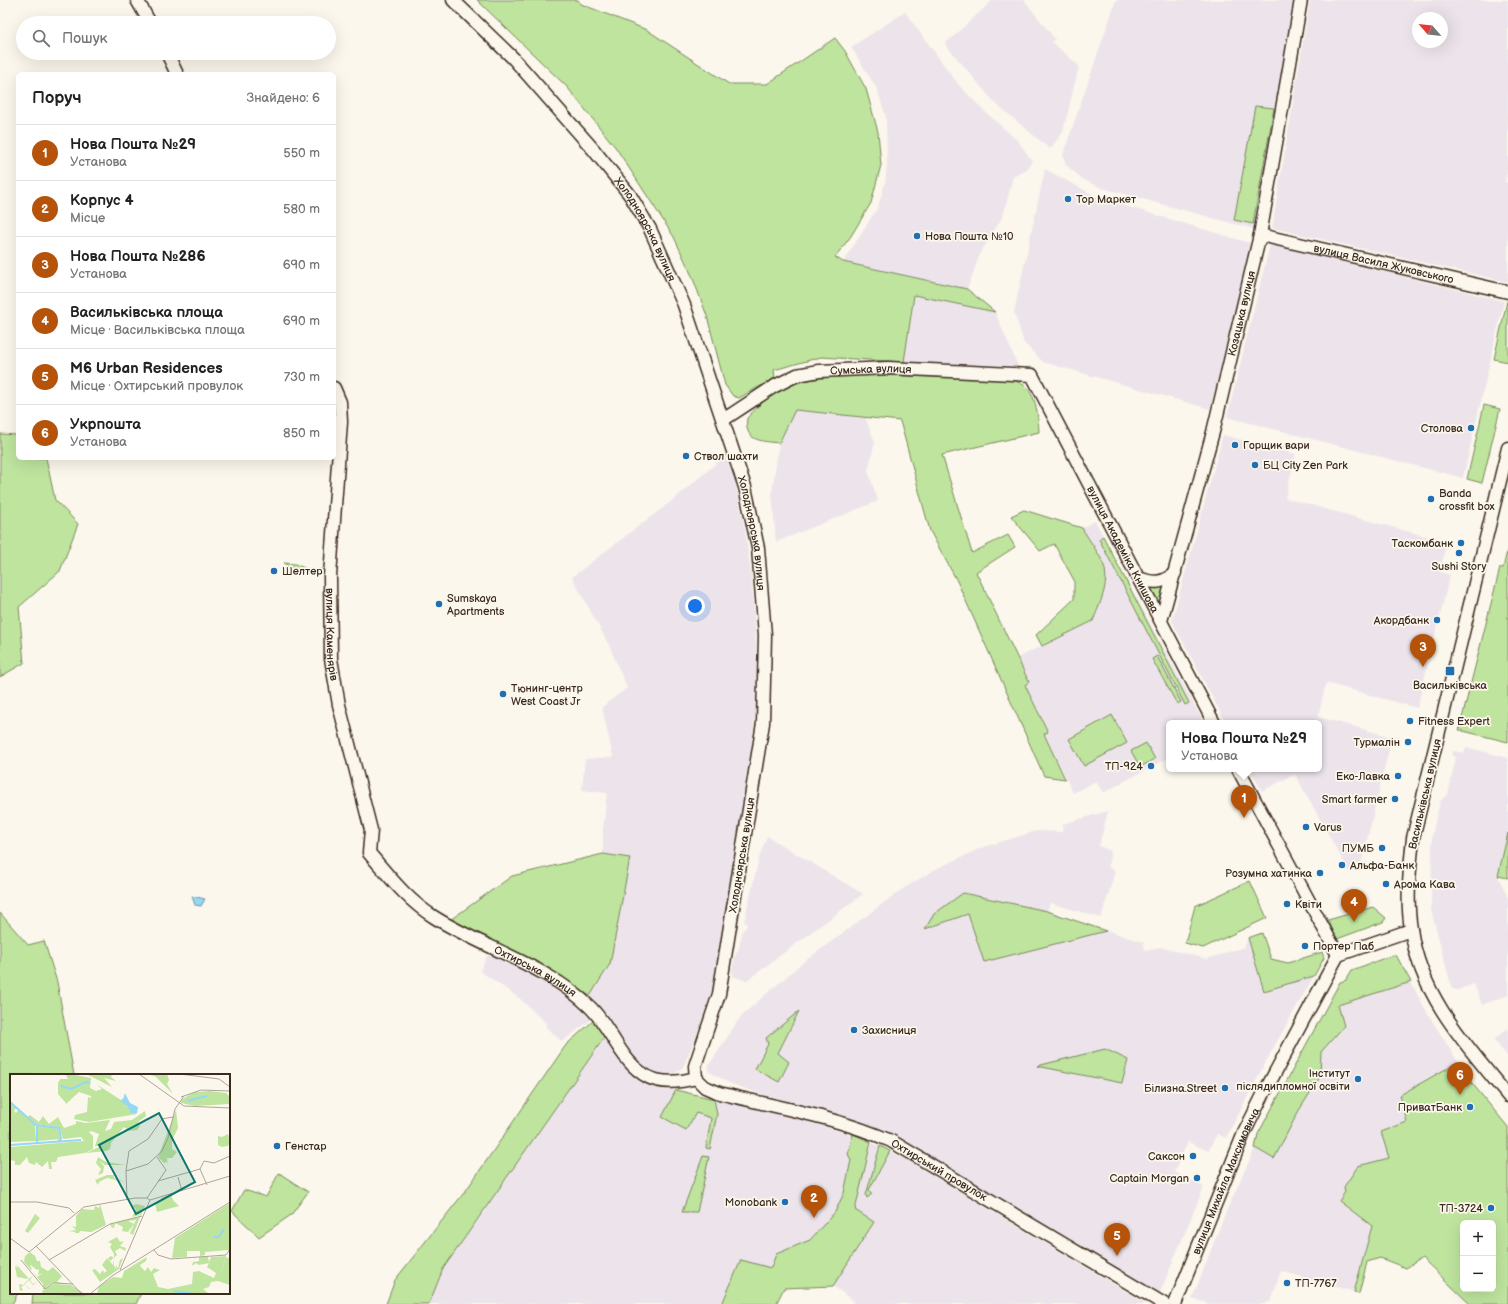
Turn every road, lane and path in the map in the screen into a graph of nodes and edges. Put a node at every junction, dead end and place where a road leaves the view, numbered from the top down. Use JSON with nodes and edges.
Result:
{"nodes":[{"id":1,"x":137,"y":0,"type":"edge"},
{"id":2,"x":453,"y":0,"type":"edge"},
{"id":3,"x":1301,"y":0,"type":"edge"},
{"id":4,"x":146,"y":16,"type":"edge"},
{"id":5,"x":170,"y":60,"type":"edge"},
{"id":6,"x":176,"y":72,"type":"edge"},
{"id":7,"x":1260,"y":235,"type":"junction"},
{"id":8,"x":1508,"y":292,"type":"edge"},
{"id":9,"x":1032,"y":375,"type":"joint"},
{"id":10,"x":336,"y":393,"type":"edge"},
{"id":11,"x":723,"y":420,"type":"junction"},
{"id":12,"x":1508,"y":448,"type":"edge"},
{"id":13,"x":1175,"y":573,"type":"junction"},
{"id":14,"x":1137,"y":577,"type":"junction"},
{"id":15,"x":1161,"y":621,"type":"junction"},
{"id":16,"x":1212,"y":720,"type":"edge"},
{"id":17,"x":1240,"y":772,"type":"edge"},
{"id":18,"x":369,"y":853,"type":"joint"},
{"id":19,"x":1410,"y":930,"type":"junction"},
{"id":20,"x":1338,"y":955,"type":"junction"},
{"id":21,"x":696,"y":1078,"type":"junction"},
{"id":22,"x":1508,"y":1096,"type":"edge"},
{"id":23,"x":1164,"y":1304,"type":"edge"},
{"id":24,"x":1175,"y":1304,"type":"edge"}],
"edges":[{"from":1,"to":4,"type":"main road"},
{"from":2,"to":11,"type":"main road","name":"Холодноярська вулиця"},
{"from":3,"to":7,"type":"main road","name":"Козацька вулиця"},
{"from":5,"to":6,"type":"main road"},
{"from":7,"to":8,"type":"main road","name":"вулиця Василя Жуковського"},
{"from":7,"to":13,"type":"main road","name":"Козацька вулиця"},
{"from":9,"to":11,"type":"main road","name":"Сумська вулиця"},
{"from":9,"to":14,"type":"main road","name":"вулиця Академіка Книшова"},
{"from":10,"to":18,"type":"main road","name":"вулиця Каменярів"},
{"from":11,"to":21,"type":"main road","name":"Холодноярська вулиця"},
{"from":12,"to":19,"type":"main road","name":"Васильківська вулиця"},
{"from":13,"to":14,"type":"main road"},
{"from":13,"to":15,"type":"main road","name":"Козацька вулиця"},
{"from":14,"to":15,"type":"main road","name":"вулиця Академіка Книшова"},
{"from":15,"to":16,"type":"main road","name":"вулиця Академіка Книшова"},
{"from":17,"to":20,"type":"main road"},
{"from":18,"to":21,"type":"main road","name":"Охтирська вулиця"},
{"from":19,"to":20,"type":"main road"},
{"from":19,"to":22,"type":"main road","name":"Васильківська вулиця"},
{"from":20,"to":24,"type":"main road","name":"вулиця Михайла Максимовича"},
{"from":21,"to":23,"type":"main road","name":"Охтирський провулок"}]}
